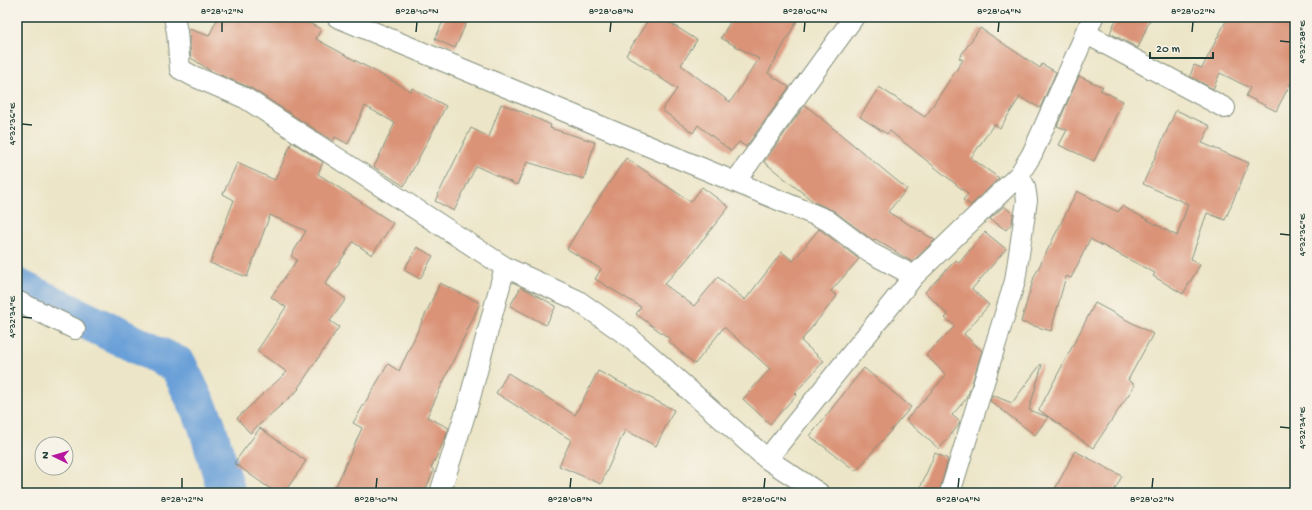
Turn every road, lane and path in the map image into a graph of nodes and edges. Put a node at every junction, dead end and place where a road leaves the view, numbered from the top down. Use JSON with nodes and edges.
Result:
{"nodes":[{"id":1,"x":174,"y":17,"type":"edge"},
{"id":2,"x":337,"y":17,"type":"edge"},
{"id":3,"x":854,"y":17,"type":"edge"},
{"id":4,"x":1089,"y":25,"type":"edge"},
{"id":5,"x":1225,"y":108,"type":"dead end"},
{"id":6,"x":1019,"y":175,"type":"junction"},
{"id":7,"x":735,"y":182,"type":"junction"},
{"id":8,"x":505,"y":267,"type":"junction"},
{"id":9,"x":914,"y":276,"type":"junction"},
{"id":10,"x":17,"y":301,"type":"edge"},
{"id":11,"x":75,"y":329,"type":"dead end"},
{"id":12,"x":767,"y":459,"type":"junction"},
{"id":13,"x":440,"y":493,"type":"edge"},
{"id":14,"x":819,"y":493,"type":"edge"},
{"id":15,"x":950,"y":493,"type":"edge"}],
"edges":[{"from":1,"to":8,"type":"street"},
{"from":2,"to":7,"type":"street"},
{"from":3,"to":7,"type":"street"},
{"from":4,"to":5,"type":"street"},
{"from":4,"to":6,"type":"street"},
{"from":6,"to":9,"type":"street"},
{"from":6,"to":15,"type":"street"},
{"from":7,"to":9,"type":"street"},
{"from":8,"to":12,"type":"street"},
{"from":8,"to":13,"type":"street"},
{"from":9,"to":12,"type":"street"},
{"from":10,"to":11,"type":"street"},
{"from":12,"to":14,"type":"street"}]}
